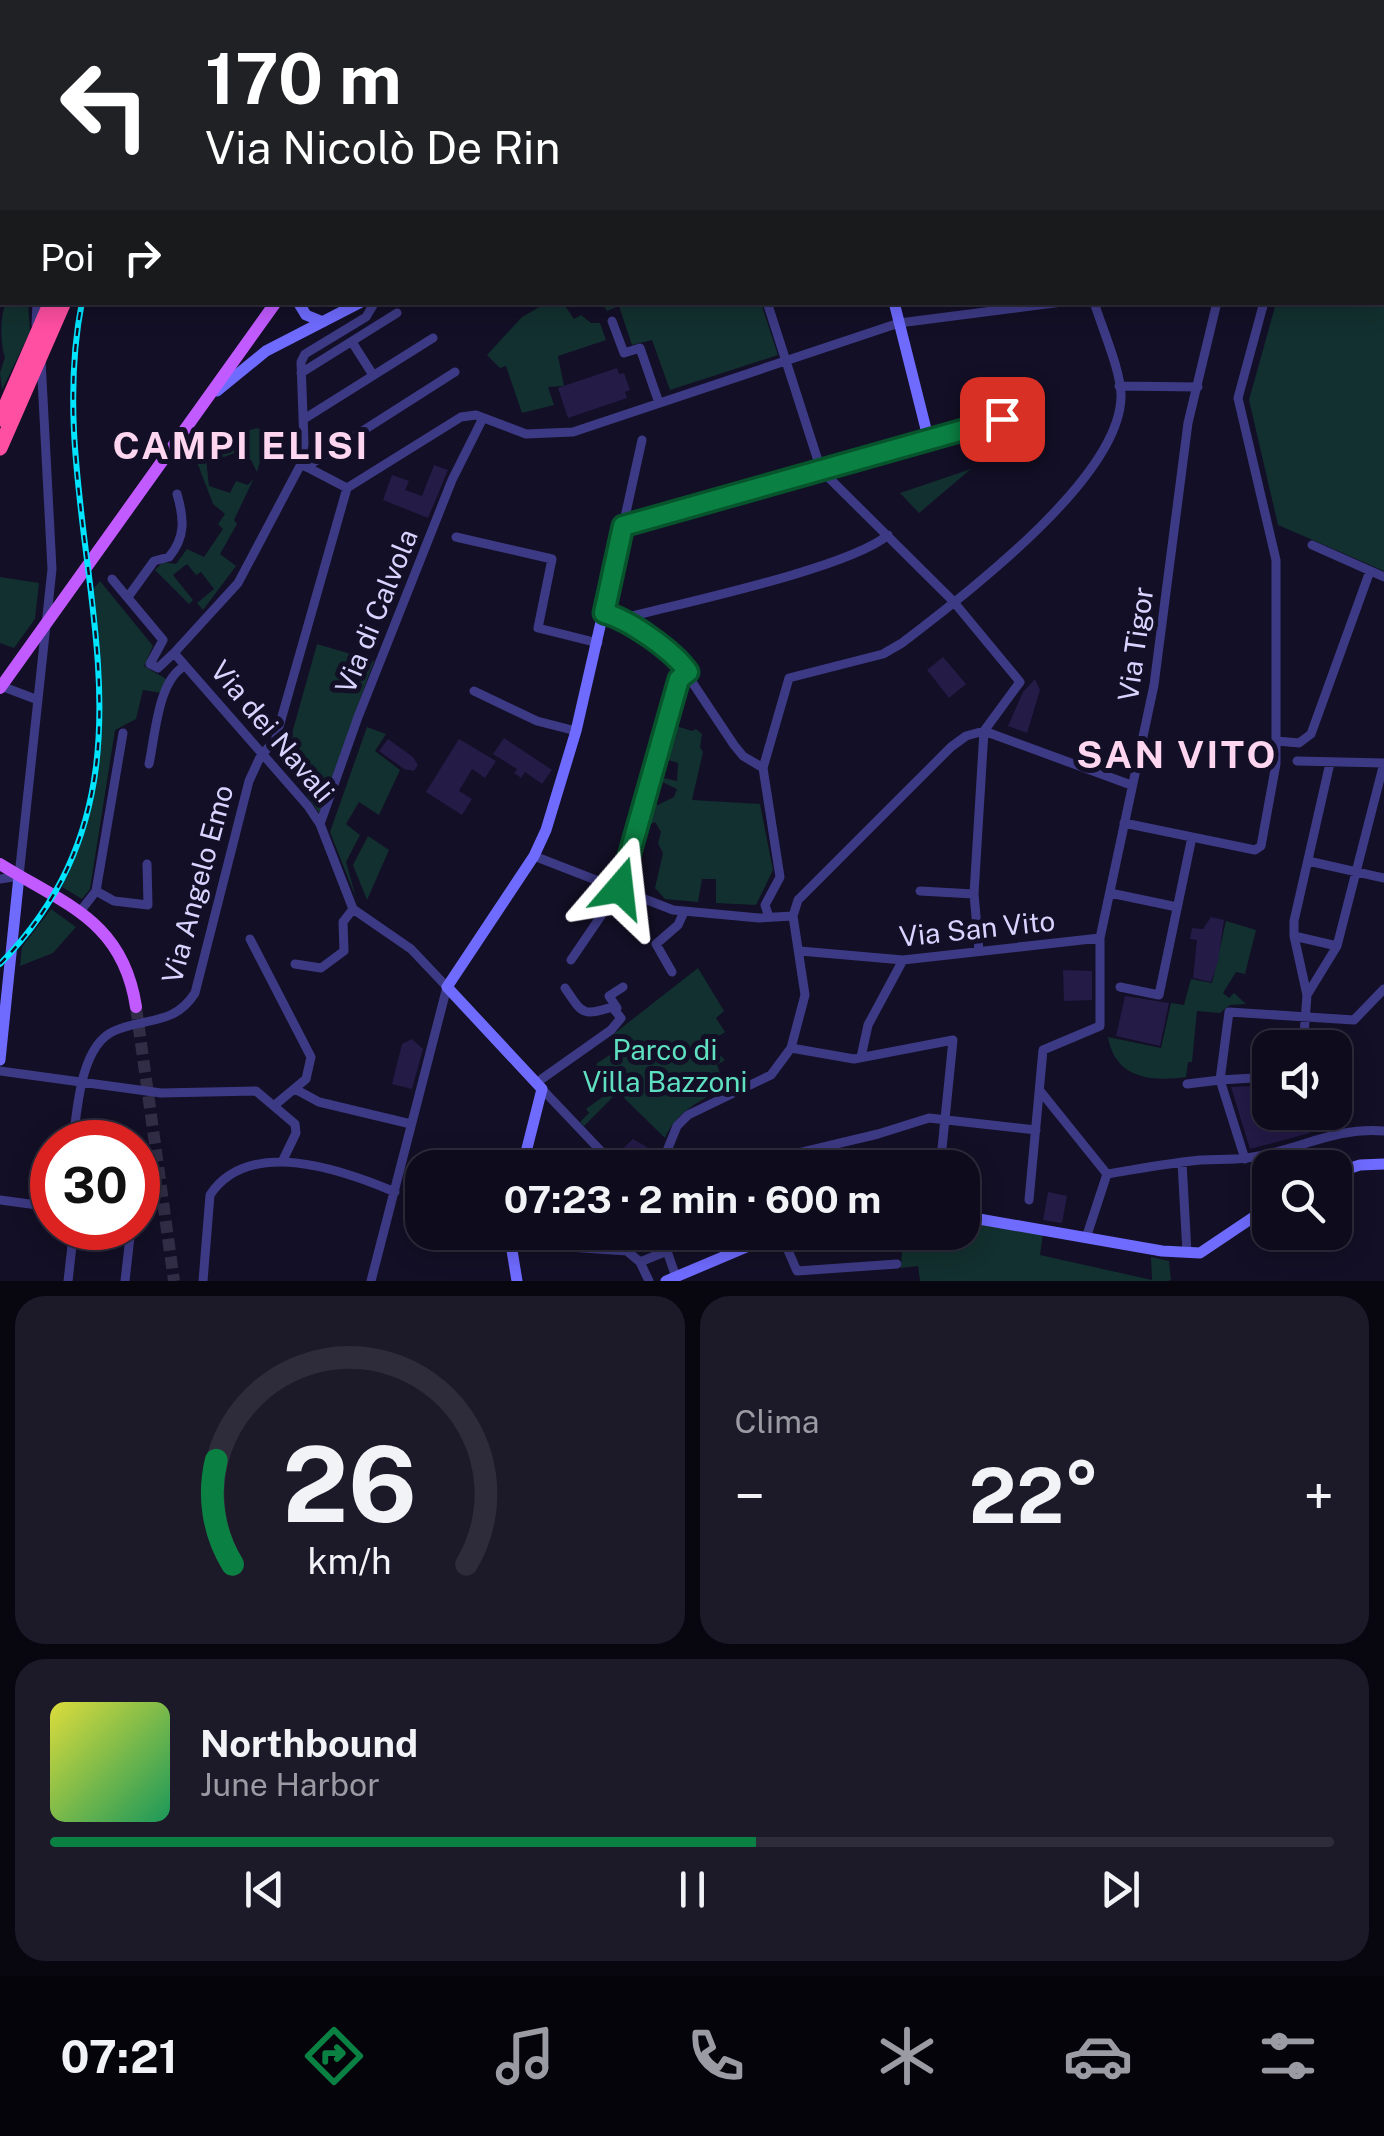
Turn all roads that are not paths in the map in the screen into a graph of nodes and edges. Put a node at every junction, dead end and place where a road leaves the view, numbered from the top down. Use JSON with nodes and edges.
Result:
{"nodes":[{"id":1,"x":37,"y":305,"type":"edge"},
{"id":2,"x":50,"y":305,"type":"edge"},
{"id":3,"x":63,"y":305,"type":"edge"},
{"id":4,"x":274,"y":305,"type":"edge"},
{"id":5,"x":300,"y":305,"type":"edge"},
{"id":6,"x":356,"y":305,"type":"edge"},
{"id":7,"x":374,"y":305,"type":"edge"},
{"id":8,"x":768,"y":305,"type":"edge"},
{"id":9,"x":895,"y":305,"type":"edge"},
{"id":10,"x":1039,"y":305,"type":"edge"},
{"id":11,"x":1095,"y":305,"type":"edge"},
{"id":12,"x":1216,"y":305,"type":"edge"},
{"id":13,"x":1263,"y":305,"type":"edge"},
{"id":14,"x":397,"y":314,"type":"dead end"},
{"id":15,"x":612,"y":321,"type":"dead end"},
{"id":16,"x":322,"y":322,"type":"junction"},
{"id":17,"x":899,"y":323,"type":"junction"},
{"id":18,"x":433,"y":338,"type":"dead end"},
{"id":19,"x":352,"y":342,"type":"junction"},
{"id":20,"x":787,"y":360,"type":"junction"},
{"id":21,"x":454,"y":372,"type":"dead end"},
{"id":22,"x":301,"y":373,"type":"junction"},
{"id":23,"x":372,"y":376,"type":"junction"},
{"id":24,"x":1119,"y":386,"type":"junction"},
{"id":25,"x":1198,"y":387,"type":"junction"},
{"id":26,"x":659,"y":403,"type":"junction"},
{"id":27,"x":1033,"y":410,"type":"dead end"},
{"id":28,"x":483,"y":418,"type":"junction"},
{"id":29,"x":0,"y":419,"type":"edge"},
{"id":30,"x":191,"y":420,"type":"junction"},
{"id":31,"x":304,"y":420,"type":"junction"},
{"id":32,"x":642,"y":440,"type":"dead end"},
{"id":33,"x":929,"y":440,"type":"junction"},
{"id":34,"x":0,"y":448,"type":"edge"},
{"id":35,"x":303,"y":466,"type":"junction"},
{"id":36,"x":822,"y":470,"type":"junction"},
{"id":37,"x":347,"y":488,"type":"junction"},
{"id":38,"x":177,"y":494,"type":"dead end"},
{"id":39,"x":623,"y":526,"type":"junction"},
{"id":40,"x":888,"y":535,"type":"junction"},
{"id":41,"x":456,"y":537,"type":"dead end"},
{"id":42,"x":1312,"y":545,"type":"dead end"},
{"id":43,"x":1370,"y":571,"type":"junction"},
{"id":44,"x":1384,"y":577,"type":"edge"},
{"id":45,"x":112,"y":579,"type":"dead end"},
{"id":46,"x":128,"y":597,"type":"junction"},
{"id":47,"x":952,"y":601,"type":"junction"},
{"id":48,"x":604,"y":613,"type":"junction"},
{"id":49,"x":625,"y":618,"type":"junction"},
{"id":50,"x":47,"y":620,"type":"junction"},
{"id":51,"x":598,"y":643,"type":"junction"},
{"id":52,"x":174,"y":653,"type":"junction"},
{"id":53,"x":185,"y":666,"type":"junction"},
{"id":54,"x":688,"y":672,"type":"junction"},
{"id":55,"x":1,"y":687,"type":"edge"},
{"id":56,"x":474,"y":691,"type":"dead end"},
{"id":57,"x":38,"y":700,"type":"junction"},
{"id":58,"x":576,"y":731,"type":"junction"},
{"id":59,"x":984,"y":731,"type":"junction"},
{"id":60,"x":123,"y":733,"type":"dead end"},
{"id":61,"x":1277,"y":741,"type":"junction"},
{"id":62,"x":261,"y":755,"type":"junction"},
{"id":63,"x":1297,"y":761,"type":"dead end"},
{"id":64,"x":1330,"y":763,"type":"junction"},
{"id":65,"x":149,"y":764,"type":"dead end"},
{"id":66,"x":1384,"y":764,"type":"edge"},
{"id":67,"x":762,"y":768,"type":"junction"},
{"id":68,"x":1132,"y":785,"type":"junction"},
{"id":69,"x":320,"y":824,"type":"junction"},
{"id":70,"x":1124,"y":824,"type":"junction"},
{"id":71,"x":1192,"y":837,"type":"junction"},
{"id":72,"x":534,"y":856,"type":"junction"},
{"id":73,"x":1308,"y":861,"type":"junction"},
{"id":74,"x":0,"y":864,"type":"edge"},
{"id":75,"x":147,"y":864,"type":"dead end"},
{"id":76,"x":1358,"y":872,"type":"junction"},
{"id":77,"x":19,"y":876,"type":"junction"},
{"id":78,"x":1384,"y":878,"type":"edge"},
{"id":79,"x":0,"y":879,"type":"edge"},
{"id":80,"x":620,"y":888,"type":"junction"},
{"id":81,"x":96,"y":891,"type":"junction"},
{"id":82,"x":920,"y":891,"type":"dead end"},
{"id":83,"x":1110,"y":893,"type":"junction"},
{"id":84,"x":974,"y":894,"type":"junction"},
{"id":85,"x":1177,"y":907,"type":"junction"},
{"id":86,"x":353,"y":909,"type":"junction"},
{"id":87,"x":684,"y":912,"type":"junction"},
{"id":88,"x":79,"y":913,"type":"junction"},
{"id":89,"x":793,"y":916,"type":"junction"},
{"id":90,"x":768,"y":917,"type":"junction"},
{"id":91,"x":1294,"y":936,"type":"junction"},
{"id":92,"x":1100,"y":938,"type":"junction"},
{"id":93,"x":250,"y":939,"type":"dead end"},
{"id":94,"x":1337,"y":946,"type":"junction"},
{"id":95,"x":978,"y":950,"type":"junction"},
{"id":96,"x":800,"y":951,"type":"junction"},
{"id":97,"x":571,"y":960,"type":"dead end"},
{"id":98,"x":903,"y":960,"type":"junction"},
{"id":99,"x":296,"y":964,"type":"dead end"},
{"id":100,"x":672,"y":972,"type":"dead end"},
{"id":101,"x":447,"y":987,"type":"junction"},
{"id":102,"x":623,"y":987,"type":"dead end"},
{"id":103,"x":1120,"y":987,"type":"dead end"},
{"id":104,"x":565,"y":988,"type":"dead end"},
{"id":105,"x":1384,"y":988,"type":"edge"},
{"id":106,"x":1307,"y":995,"type":"junction"},
{"id":107,"x":136,"y":1006,"type":"tunnel mouth"},
{"id":108,"x":618,"y":1010,"type":"junction"},
{"id":109,"x":1306,"y":1016,"type":"junction"},
{"id":110,"x":1305,"y":1030,"type":"edge"},
{"id":111,"x":1,"y":1037,"type":"edge"},
{"id":112,"x":791,"y":1048,"type":"junction"},
{"id":113,"x":862,"y":1057,"type":"junction"},
{"id":114,"x":0,"y":1060,"type":"edge"},
{"id":115,"x":0,"y":1071,"type":"edge"},
{"id":116,"x":1252,"y":1078,"type":"edge"},
{"id":117,"x":81,"y":1079,"type":"junction"},
{"id":118,"x":1220,"y":1080,"type":"junction"},
{"id":119,"x":1186,"y":1084,"type":"dead end"},
{"id":120,"x":539,"y":1086,"type":"junction"},
{"id":121,"x":295,"y":1088,"type":"junction"},
{"id":122,"x":1041,"y":1092,"type":"junction"},
{"id":123,"x":276,"y":1104,"type":"junction"},
{"id":124,"x":945,"y":1118,"type":"junction"},
{"id":125,"x":76,"y":1120,"type":"edge"},
{"id":126,"x":412,"y":1124,"type":"junction"},
{"id":127,"x":1036,"y":1130,"type":"junction"},
{"id":128,"x":1384,"y":1131,"type":"edge"},
{"id":129,"x":526,"y":1150,"type":"edge"},
{"id":130,"x":599,"y":1150,"type":"edge"},
{"id":131,"x":667,"y":1150,"type":"edge"},
{"id":132,"x":816,"y":1150,"type":"edge"},
{"id":133,"x":942,"y":1150,"type":"edge"},
{"id":134,"x":1292,"y":1150,"type":"edge"},
{"id":135,"x":1252,"y":1158,"type":"edge"},
{"id":136,"x":1245,"y":1159,"type":"junction"},
{"id":137,"x":282,"y":1162,"type":"junction"},
{"id":138,"x":1182,"y":1162,"type":"junction"},
{"id":139,"x":1384,"y":1164,"type":"edge"},
{"id":140,"x":1352,"y":1167,"type":"edge"},
{"id":141,"x":1106,"y":1174,"type":"junction"},
{"id":142,"x":394,"y":1192,"type":"junction"},
{"id":143,"x":0,"y":1200,"type":"edge"},
{"id":144,"x":1029,"y":1200,"type":"dead end"},
{"id":145,"x":30,"y":1204,"type":"edge"},
{"id":146,"x":980,"y":1219,"type":"edge"},
{"id":147,"x":1252,"y":1219,"type":"edge"},
{"id":148,"x":1086,"y":1238,"type":"junction"},
{"id":149,"x":72,"y":1250,"type":"edge"},
{"id":150,"x":129,"y":1250,"type":"edge"},
{"id":151,"x":512,"y":1250,"type":"edge"},
{"id":152,"x":611,"y":1250,"type":"edge"},
{"id":153,"x":741,"y":1250,"type":"edge"},
{"id":154,"x":788,"y":1250,"type":"edge"},
{"id":155,"x":667,"y":1251,"type":"joint"},
{"id":156,"x":1187,"y":1253,"type":"junction"},
{"id":157,"x":640,"y":1262,"type":"junction"},
{"id":158,"x":897,"y":1264,"type":"dead end"},
{"id":159,"x":673,"y":1280,"type":"edge"},
{"id":160,"x":68,"y":1281,"type":"edge"},
{"id":161,"x":126,"y":1281,"type":"edge"},
{"id":162,"x":203,"y":1281,"type":"edge"},
{"id":163,"x":371,"y":1281,"type":"edge"},
{"id":164,"x":517,"y":1281,"type":"edge"},
{"id":165,"x":649,"y":1281,"type":"edge"}],
"edges":[{"from":1,"to":50,"type":"street"},
{"from":2,"to":29,"type":"highway","bridge":true},
{"from":3,"to":34,"type":"highway","bridge":true},
{"from":4,"to":30,"type":"main road"},
{"from":5,"to":16,"type":"street"},
{"from":6,"to":16,"type":"street"},
{"from":7,"to":22,"type":"street"},
{"from":8,"to":20,"type":"street"},
{"from":9,"to":17,"type":"street"},
{"from":10,"to":17,"type":"street"},
{"from":11,"to":24,"type":"street"},
{"from":12,"to":25,"type":"street","name":"Via Tigor"},
{"from":13,"to":61,"type":"street"},
{"from":14,"to":19,"type":"street"},
{"from":15,"to":26,"type":"street"},
{"from":16,"to":30,"type":"street"},
{"from":17,"to":20,"type":"street"},
{"from":17,"to":33,"type":"street"},
{"from":18,"to":23,"type":"street"},
{"from":19,"to":22,"type":"street"},
{"from":19,"to":23,"type":"street"},
{"from":20,"to":26,"type":"street"},
{"from":20,"to":36,"type":"street"},
{"from":21,"to":35,"type":"street"},
{"from":22,"to":31,"type":"street"},
{"from":23,"to":31,"type":"street"},
{"from":24,"to":25,"type":"street"},
{"from":24,"to":47,"type":"street"},
{"from":25,"to":68,"type":"street","name":"Via Tigor"},
{"from":26,"to":28,"type":"street"},
{"from":27,"to":33,"type":"street"},
{"from":28,"to":37,"type":"street"},
{"from":28,"to":69,"type":"street","name":"Via di Calvola"},
{"from":30,"to":50,"type":"main road"},
{"from":31,"to":35,"type":"street"},
{"from":32,"to":39,"type":"street"},
{"from":33,"to":36,"type":"street"},
{"from":35,"to":37,"type":"street"},
{"from":35,"to":52,"type":"street"},
{"from":36,"to":39,"type":"street"},
{"from":36,"to":40,"type":"street"},
{"from":37,"to":62,"type":"street","name":"Via Angelo Emo"},
{"from":38,"to":46,"type":"street"},
{"from":39,"to":48,"type":"street"},
{"from":40,"to":47,"type":"street"},
{"from":40,"to":49,"type":"street"},
{"from":41,"to":51,"type":"street"},
{"from":42,"to":43,"type":"street"},
{"from":43,"to":44,"type":"street"},
{"from":43,"to":61,"type":"street"},
{"from":45,"to":46,"type":"street","name":"Via dei Navali"},
{"from":46,"to":52,"type":"street","name":"Via dei Navali"},
{"from":47,"to":59,"type":"street"},
{"from":47,"to":67,"type":"street"},
{"from":48,"to":49,"type":"street"},
{"from":48,"to":51,"type":"street"},
{"from":49,"to":54,"type":"street"},
{"from":50,"to":55,"type":"main road"},
{"from":50,"to":57,"type":"street"},
{"from":51,"to":58,"type":"street"},
{"from":52,"to":53,"type":"street","name":"Via dei Navali"},
{"from":53,"to":62,"type":"street","name":"Via dei Navali"},
{"from":53,"to":65,"type":"street"},
{"from":54,"to":67,"type":"street"},
{"from":54,"to":80,"type":"street"},
{"from":55,"to":57,"type":"street"},
{"from":56,"to":58,"type":"street"},
{"from":57,"to":77,"type":"street"},
{"from":58,"to":72,"type":"street"},
{"from":59,"to":68,"type":"street"},
{"from":59,"to":84,"type":"street"},
{"from":59,"to":89,"type":"street"},
{"from":60,"to":81,"type":"street"},
{"from":61,"to":71,"type":"street"},
{"from":62,"to":69,"type":"street","name":"Via dei Navali"},
{"from":62,"to":117,"type":"street","name":"Via Angelo Emo"},
{"from":63,"to":64,"type":"street"},
{"from":64,"to":66,"type":"street"},
{"from":64,"to":73,"type":"street"},
{"from":66,"to":76,"type":"street"},
{"from":67,"to":90,"type":"street"},
{"from":68,"to":70,"type":"street","name":"Via Tigor"},
{"from":69,"to":86,"type":"street","name":"Via dei Navali"},
{"from":70,"to":71,"type":"street"},
{"from":70,"to":83,"type":"street","name":"Via Tigor"},
{"from":71,"to":85,"type":"street"},
{"from":72,"to":80,"type":"street"},
{"from":72,"to":101,"type":"street"},
{"from":73,"to":76,"type":"street"},
{"from":73,"to":91,"type":"street"},
{"from":74,"to":77,"type":"main road"},
{"from":75,"to":81,"type":"street"},
{"from":76,"to":78,"type":"street"},
{"from":76,"to":94,"type":"street"},
{"from":77,"to":79,"type":"street"},
{"from":77,"to":88,"type":"main road"},
{"from":77,"to":111,"type":"street"},
{"from":80,"to":87,"type":"street"},
{"from":80,"to":97,"type":"street"},
{"from":81,"to":88,"type":"street"},
{"from":82,"to":84,"type":"street"},
{"from":83,"to":85,"type":"street"},
{"from":83,"to":92,"type":"street","name":"Via Tigor"},
{"from":84,"to":95,"type":"street"},
{"from":85,"to":103,"type":"street"},
{"from":86,"to":99,"type":"street"},
{"from":86,"to":101,"type":"street"},
{"from":87,"to":90,"type":"street"},
{"from":87,"to":100,"type":"street"},
{"from":88,"to":107,"type":"main road"},
{"from":89,"to":90,"type":"street"},
{"from":89,"to":96,"type":"street"},
{"from":91,"to":94,"type":"street"},
{"from":91,"to":106,"type":"street"},
{"from":92,"to":95,"type":"street","name":"Via San Vito"},
{"from":92,"to":122,"type":"street","name":"Via Tigor"},
{"from":93,"to":121,"type":"street"},
{"from":94,"to":106,"type":"street"},
{"from":95,"to":98,"type":"street","name":"Via San Vito"},
{"from":96,"to":98,"type":"street","name":"Via San Vito"},
{"from":96,"to":112,"type":"street"},
{"from":98,"to":113,"type":"street"},
{"from":101,"to":120,"type":"street"},
{"from":101,"to":126,"type":"street"},
{"from":102,"to":108,"type":"street"},
{"from":104,"to":108,"type":"street"},
{"from":105,"to":109,"type":"street"},
{"from":106,"to":109,"type":"street"},
{"from":108,"to":120,"type":"street"},
{"from":109,"to":110,"type":"street"},
{"from":109,"to":118,"type":"street"},
{"from":111,"to":114,"type":"street"},
{"from":112,"to":113,"type":"street"},
{"from":112,"to":131,"type":"street"},
{"from":113,"to":124,"type":"street"},
{"from":115,"to":117,"type":"street"},
{"from":116,"to":118,"type":"street"},
{"from":117,"to":123,"type":"street"},
{"from":117,"to":125,"type":"street","name":"Via Angelo Emo"},
{"from":118,"to":119,"type":"street"},
{"from":118,"to":136,"type":"street"},
{"from":120,"to":129,"type":"street"},
{"from":120,"to":130,"type":"street"},
{"from":121,"to":123,"type":"street"},
{"from":121,"to":126,"type":"street"},
{"from":122,"to":127,"type":"street"},
{"from":122,"to":141,"type":"street"},
{"from":123,"to":137,"type":"street"},
{"from":124,"to":127,"type":"street"},
{"from":124,"to":132,"type":"street"},
{"from":124,"to":133,"type":"street"},
{"from":126,"to":142,"type":"street"},
{"from":127,"to":144,"type":"street"},
{"from":128,"to":134,"type":"street"},
{"from":135,"to":136,"type":"street"},
{"from":136,"to":138,"type":"street"},
{"from":137,"to":142,"type":"street"},
{"from":137,"to":162,"type":"street"},
{"from":138,"to":141,"type":"street"},
{"from":138,"to":156,"type":"street"},
{"from":139,"to":140,"type":"street"},
{"from":141,"to":148,"type":"street"},
{"from":142,"to":163,"type":"street"},
{"from":143,"to":145,"type":"street"},
{"from":146,"to":148,"type":"street"},
{"from":147,"to":156,"type":"street"},
{"from":148,"to":156,"type":"street"},
{"from":149,"to":160,"type":"street"},
{"from":150,"to":161,"type":"street"},
{"from":151,"to":164,"type":"street"},
{"from":152,"to":157,"type":"street"},
{"from":153,"to":159,"type":"street"},
{"from":154,"to":158,"type":"street"},
{"from":155,"to":157,"type":"street"},
{"from":155,"to":159,"type":"street"},
{"from":157,"to":165,"type":"street"}]}
